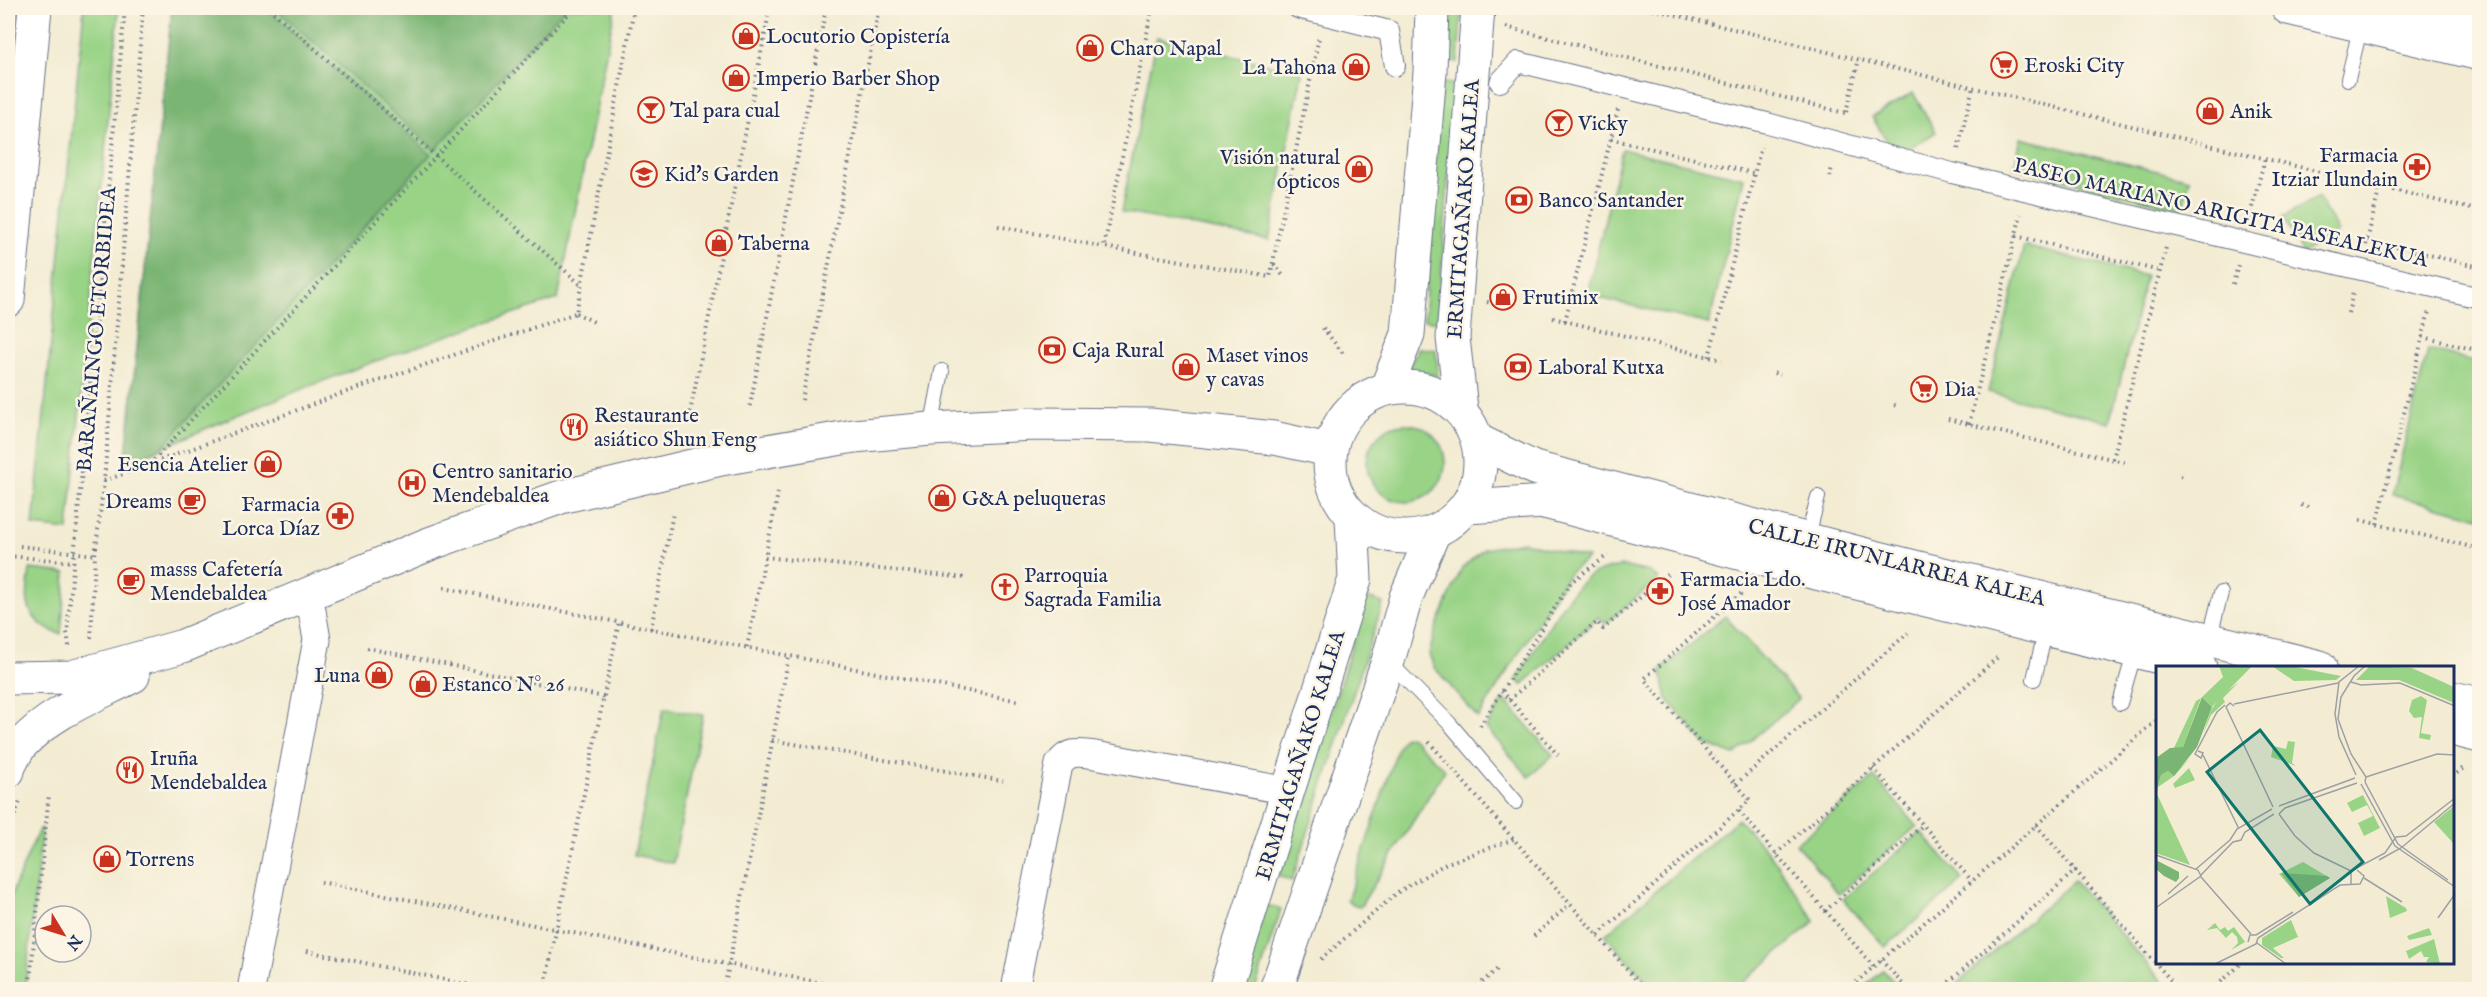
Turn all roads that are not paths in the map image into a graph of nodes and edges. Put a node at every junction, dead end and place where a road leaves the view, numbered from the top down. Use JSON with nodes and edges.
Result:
{"nodes":[{"id":1,"x":35,"y":8,"type":"edge"},
{"id":2,"x":1298,"y":8,"type":"edge"},
{"id":3,"x":1432,"y":8,"type":"edge"},
{"id":4,"x":1478,"y":8,"type":"edge"},
{"id":5,"x":2288,"y":8,"type":"edge"},
{"id":6,"x":2395,"y":8,"type":"edge"},
{"id":7,"x":2361,"y":25,"type":"junction"},
{"id":8,"x":2480,"y":29,"type":"edge"},
{"id":9,"x":2480,"y":54,"type":"edge"},
{"id":10,"x":1395,"y":66,"type":"dead end"},
{"id":11,"x":2348,"y":79,"type":"dead end"},
{"id":12,"x":1500,"y":82,"type":"dead end"},
{"id":13,"x":2480,"y":298,"type":"edge"},
{"id":14,"x":8,"y":300,"type":"edge"},
{"id":15,"x":942,"y":371,"type":"dead end"},
{"id":16,"x":1387,"y":387,"type":"junction"},
{"id":17,"x":1461,"y":410,"type":"junction"},
{"id":18,"x":931,"y":429,"type":"junction"},
{"id":19,"x":1479,"y":441,"type":"junction"},
{"id":20,"x":1329,"y":450,"type":"junction"},
{"id":21,"x":1818,"y":496,"type":"dead end"},
{"id":22,"x":1467,"y":507,"type":"junction"},
{"id":23,"x":1352,"y":518,"type":"junction"},
{"id":24,"x":1433,"y":534,"type":"junction"},
{"id":25,"x":1807,"y":540,"type":"junction"},
{"id":26,"x":2221,"y":592,"type":"dead end"},
{"id":27,"x":309,"y":593,"type":"junction"},
{"id":28,"x":2046,"y":629,"type":"junction"},
{"id":29,"x":183,"y":646,"type":"junction"},
{"id":30,"x":2135,"y":651,"type":"junction"},
{"id":31,"x":2204,"y":654,"type":"edge"},
{"id":32,"x":1388,"y":661,"type":"junction"},
{"id":33,"x":2311,"y":666,"type":"edge"},
{"id":34,"x":8,"y":678,"type":"edge"},
{"id":35,"x":2034,"y":679,"type":"dead end"},
{"id":36,"x":2454,"y":698,"type":"edge"},
{"id":37,"x":2120,"y":703,"type":"dead end"},
{"id":38,"x":2480,"y":704,"type":"edge"},
{"id":39,"x":2454,"y":730,"type":"edge"},
{"id":40,"x":2480,"y":736,"type":"edge"},
{"id":41,"x":8,"y":768,"type":"edge"},
{"id":42,"x":1289,"y":791,"type":"junction"},
{"id":43,"x":1516,"y":802,"type":"dead end"},
{"id":44,"x":251,"y":990,"type":"edge"},
{"id":45,"x":1015,"y":990,"type":"edge"},
{"id":46,"x":1225,"y":990,"type":"edge"},
{"id":47,"x":1276,"y":990,"type":"edge"}],
"edges":[{"from":1,"to":14,"type":"street"},
{"from":2,"to":10,"type":"street"},
{"from":3,"to":16,"type":"street","name":"ERMITAGAÑAKO KALEA"},
{"from":4,"to":17,"type":"street","name":"ERMITAGAÑAKO KALEA"},
{"from":5,"to":7,"type":"street"},
{"from":6,"to":8,"type":"street"},
{"from":7,"to":9,"type":"street"},
{"from":7,"to":11,"type":"lane"},
{"from":12,"to":13,"type":"street","name":"PASEO MARIANO ARIGITA PASEALEKUA"},
{"from":15,"to":18,"type":"lane"},
{"from":16,"to":17,"type":"street"},
{"from":16,"to":20,"type":"street"},
{"from":17,"to":19,"type":"street"},
{"from":18,"to":20,"type":"street"},
{"from":18,"to":27,"type":"street"},
{"from":19,"to":22,"type":"street"},
{"from":19,"to":25,"type":"street","name":"CALLE IRUNLARREA KALEA"},
{"from":20,"to":23,"type":"street"},
{"from":21,"to":25,"type":"lane"},
{"from":22,"to":24,"type":"street"},
{"from":22,"to":28,"type":"street","name":"CALLE IRUNLARREA KALEA"},
{"from":23,"to":24,"type":"street"},
{"from":23,"to":42,"type":"street","name":"ERMITAGAÑAKO KALEA"},
{"from":24,"to":32,"type":"street"},
{"from":25,"to":31,"type":"street","name":"CALLE IRUNLARREA KALEA"},
{"from":26,"to":31,"type":"lane"},
{"from":27,"to":29,"type":"street"},
{"from":27,"to":44,"type":"street"},
{"from":28,"to":30,"type":"street","name":"CALLE IRUNLARREA KALEA"},
{"from":28,"to":35,"type":"lane"},
{"from":29,"to":34,"type":"street"},
{"from":29,"to":41,"type":"street"},
{"from":30,"to":31,"type":"street","name":"CALLE IRUNLARREA KALEA"},
{"from":30,"to":37,"type":"lane"},
{"from":31,"to":33,"type":"street","name":"CALLE IRUNLARREA KALEA"},
{"from":32,"to":43,"type":"lane"},
{"from":32,"to":47,"type":"street"},
{"from":36,"to":38,"type":"street"},
{"from":39,"to":40,"type":"street"},
{"from":42,"to":45,"type":"street"},
{"from":42,"to":46,"type":"street","name":"ERMITAGAÑAKO KALEA"}]}
